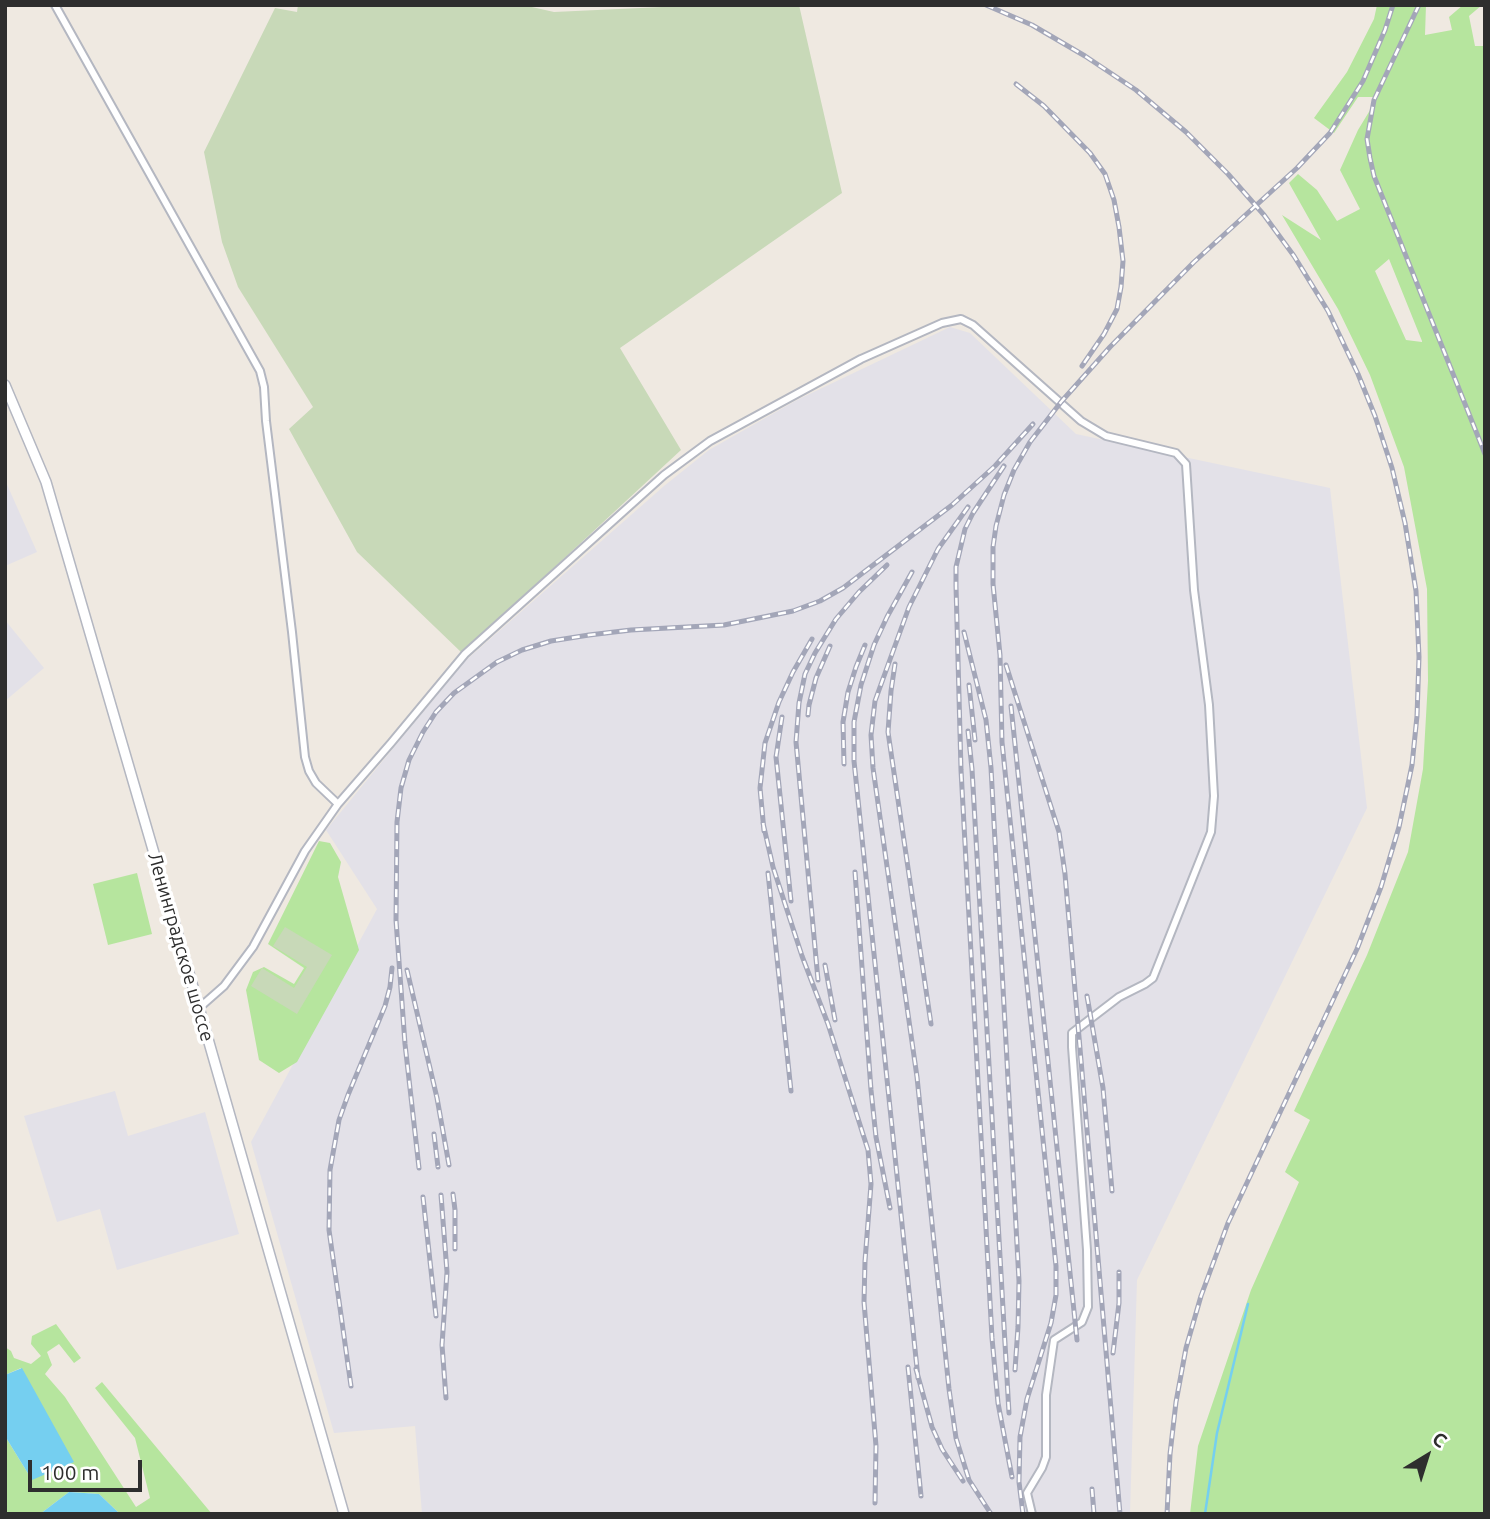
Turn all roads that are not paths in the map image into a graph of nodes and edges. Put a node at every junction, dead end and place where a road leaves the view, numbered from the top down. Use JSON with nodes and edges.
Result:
{"nodes":[{"id":1,"x":55,"y":5,"type":"edge"},
{"id":2,"x":5,"y":385,"type":"edge"},
{"id":3,"x":338,"y":804,"type":"junction"},
{"id":4,"x":199,"y":1008,"type":"junction"},
{"id":5,"x":344,"y":1514,"type":"edge"},
{"id":6,"x":1032,"y":1514,"type":"edge"}],
"edges":[{"from":1,"to":3,"type":"street"},
{"from":2,"to":4,"type":"main road","name":"Ленинградское шоссе"},
{"from":3,"to":4,"type":"street"},
{"from":3,"to":6,"type":"street"},
{"from":4,"to":5,"type":"main road","name":"Ленинградское шоссе"}]}
